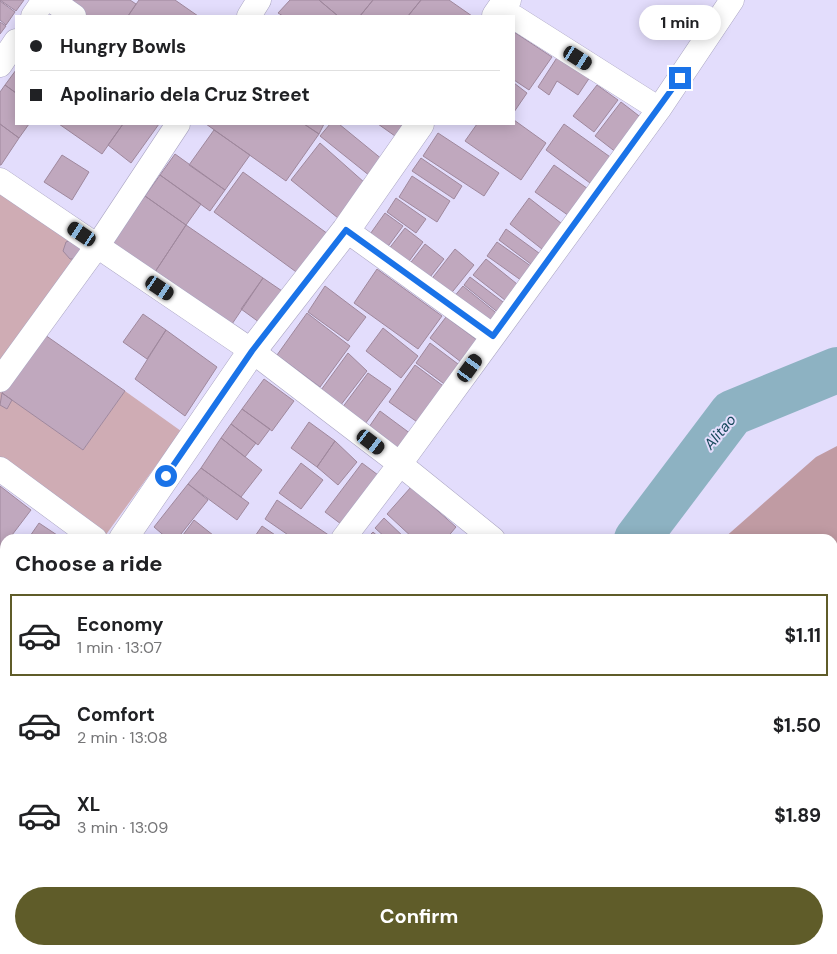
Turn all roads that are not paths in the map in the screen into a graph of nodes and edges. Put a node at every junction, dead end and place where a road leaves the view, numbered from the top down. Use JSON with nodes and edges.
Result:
{"nodes":[{"id":1,"x":44,"y":0,"type":"edge"},
{"id":2,"x":51,"y":0,"type":"edge"},
{"id":3,"x":260,"y":0,"type":"edge"},
{"id":4,"x":732,"y":0,"type":"edge"},
{"id":5,"x":34,"y":15,"type":"edge"},
{"id":6,"x":73,"y":15,"type":"edge"},
{"id":7,"x":250,"y":15,"type":"edge"},
{"id":8,"x":515,"y":18,"type":"edge"},
{"id":9,"x":15,"y":42,"type":"edge"},
{"id":10,"x":0,"y":65,"type":"edge"},
{"id":11,"x":659,"y":108,"type":"junction"},
{"id":12,"x":177,"y":125,"type":"edge"},
{"id":13,"x":419,"y":125,"type":"edge"},
{"id":14,"x":0,"y":180,"type":"edge"},
{"id":15,"x":346,"y":230,"type":"junction"},
{"id":16,"x":98,"y":245,"type":"junction"},
{"id":17,"x":493,"y":336,"type":"junction"},
{"id":18,"x":252,"y":351,"type":"junction"},
{"id":19,"x":0,"y":380,"type":"edge"},
{"id":20,"x":400,"y":464,"type":"junction"},
{"id":21,"x":0,"y":469,"type":"edge"},
{"id":22,"x":88,"y":534,"type":"edge"},
{"id":23,"x":126,"y":534,"type":"edge"},
{"id":24,"x":347,"y":534,"type":"edge"},
{"id":25,"x":487,"y":534,"type":"edge"}],
"edges":[{"from":1,"to":5,"type":"street"},
{"from":2,"to":6,"type":"street"},
{"from":3,"to":7,"type":"street"},
{"from":4,"to":11,"type":"street"},
{"from":8,"to":11,"type":"street"},
{"from":9,"to":10,"type":"street"},
{"from":11,"to":17,"type":"street"},
{"from":12,"to":16,"type":"street"},
{"from":13,"to":15,"type":"street"},
{"from":14,"to":16,"type":"street"},
{"from":15,"to":17,"type":"street"},
{"from":15,"to":18,"type":"street"},
{"from":16,"to":18,"type":"street"},
{"from":16,"to":19,"type":"street"},
{"from":17,"to":20,"type":"street"},
{"from":18,"to":20,"type":"street"},
{"from":18,"to":23,"type":"street"},
{"from":20,"to":24,"type":"street"},
{"from":20,"to":25,"type":"street"},
{"from":21,"to":22,"type":"street"}]}
